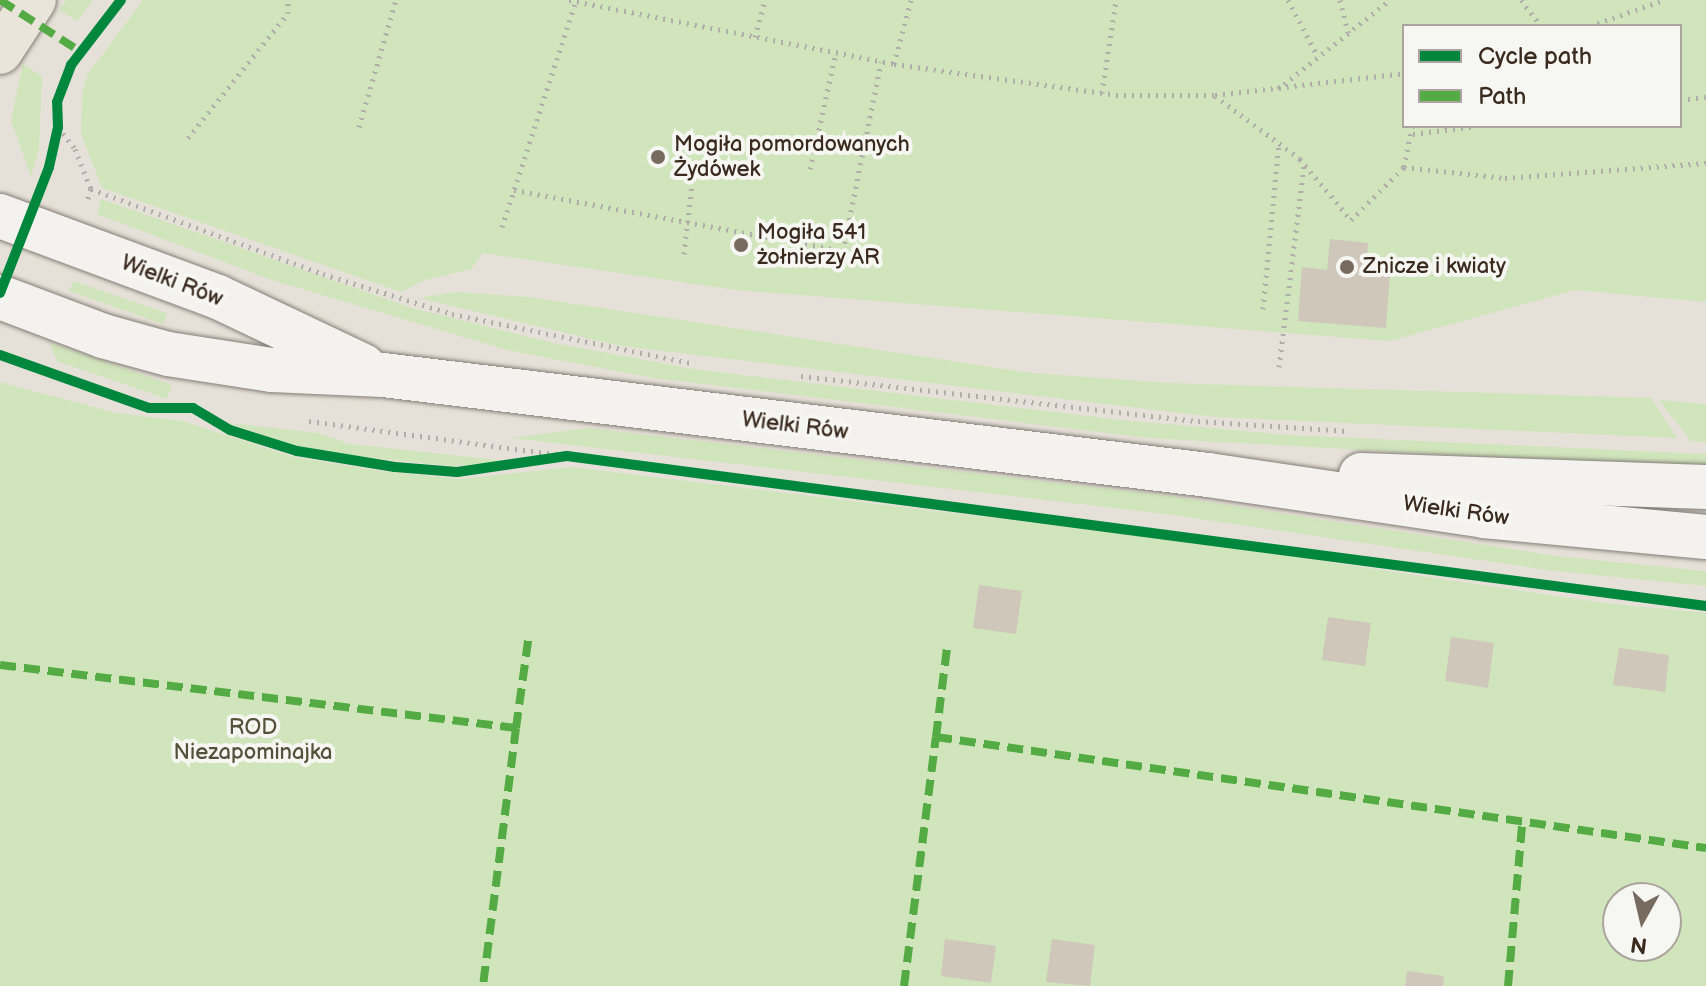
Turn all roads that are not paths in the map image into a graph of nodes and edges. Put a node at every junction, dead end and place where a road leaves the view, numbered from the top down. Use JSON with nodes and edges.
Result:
{"nodes":[{"id":1,"x":34,"y":0,"type":"edge"},
{"id":2,"x":0,"y":52,"type":"edge"},
{"id":3,"x":0,"y":216,"type":"edge"},
{"id":4,"x":0,"y":297,"type":"edge"},
{"id":5,"x":383,"y":375,"type":"junction"},
{"id":6,"x":1208,"y":475,"type":"junction"},
{"id":7,"x":1706,"y":487,"type":"edge"},
{"id":8,"x":1706,"y":537,"type":"edge"}],
"edges":[{"from":1,"to":2,"type":"main road"},
{"from":3,"to":5,"type":"street","name":"Wielki Rów"},
{"from":4,"to":5,"type":"street","name":"Wielki Rów"},
{"from":5,"to":6,"type":"street","name":"Wielki Rów"},
{"from":6,"to":7,"type":"street","name":"Wielki Rów"},
{"from":6,"to":8,"type":"street","name":"Wielki Rów"}]}
